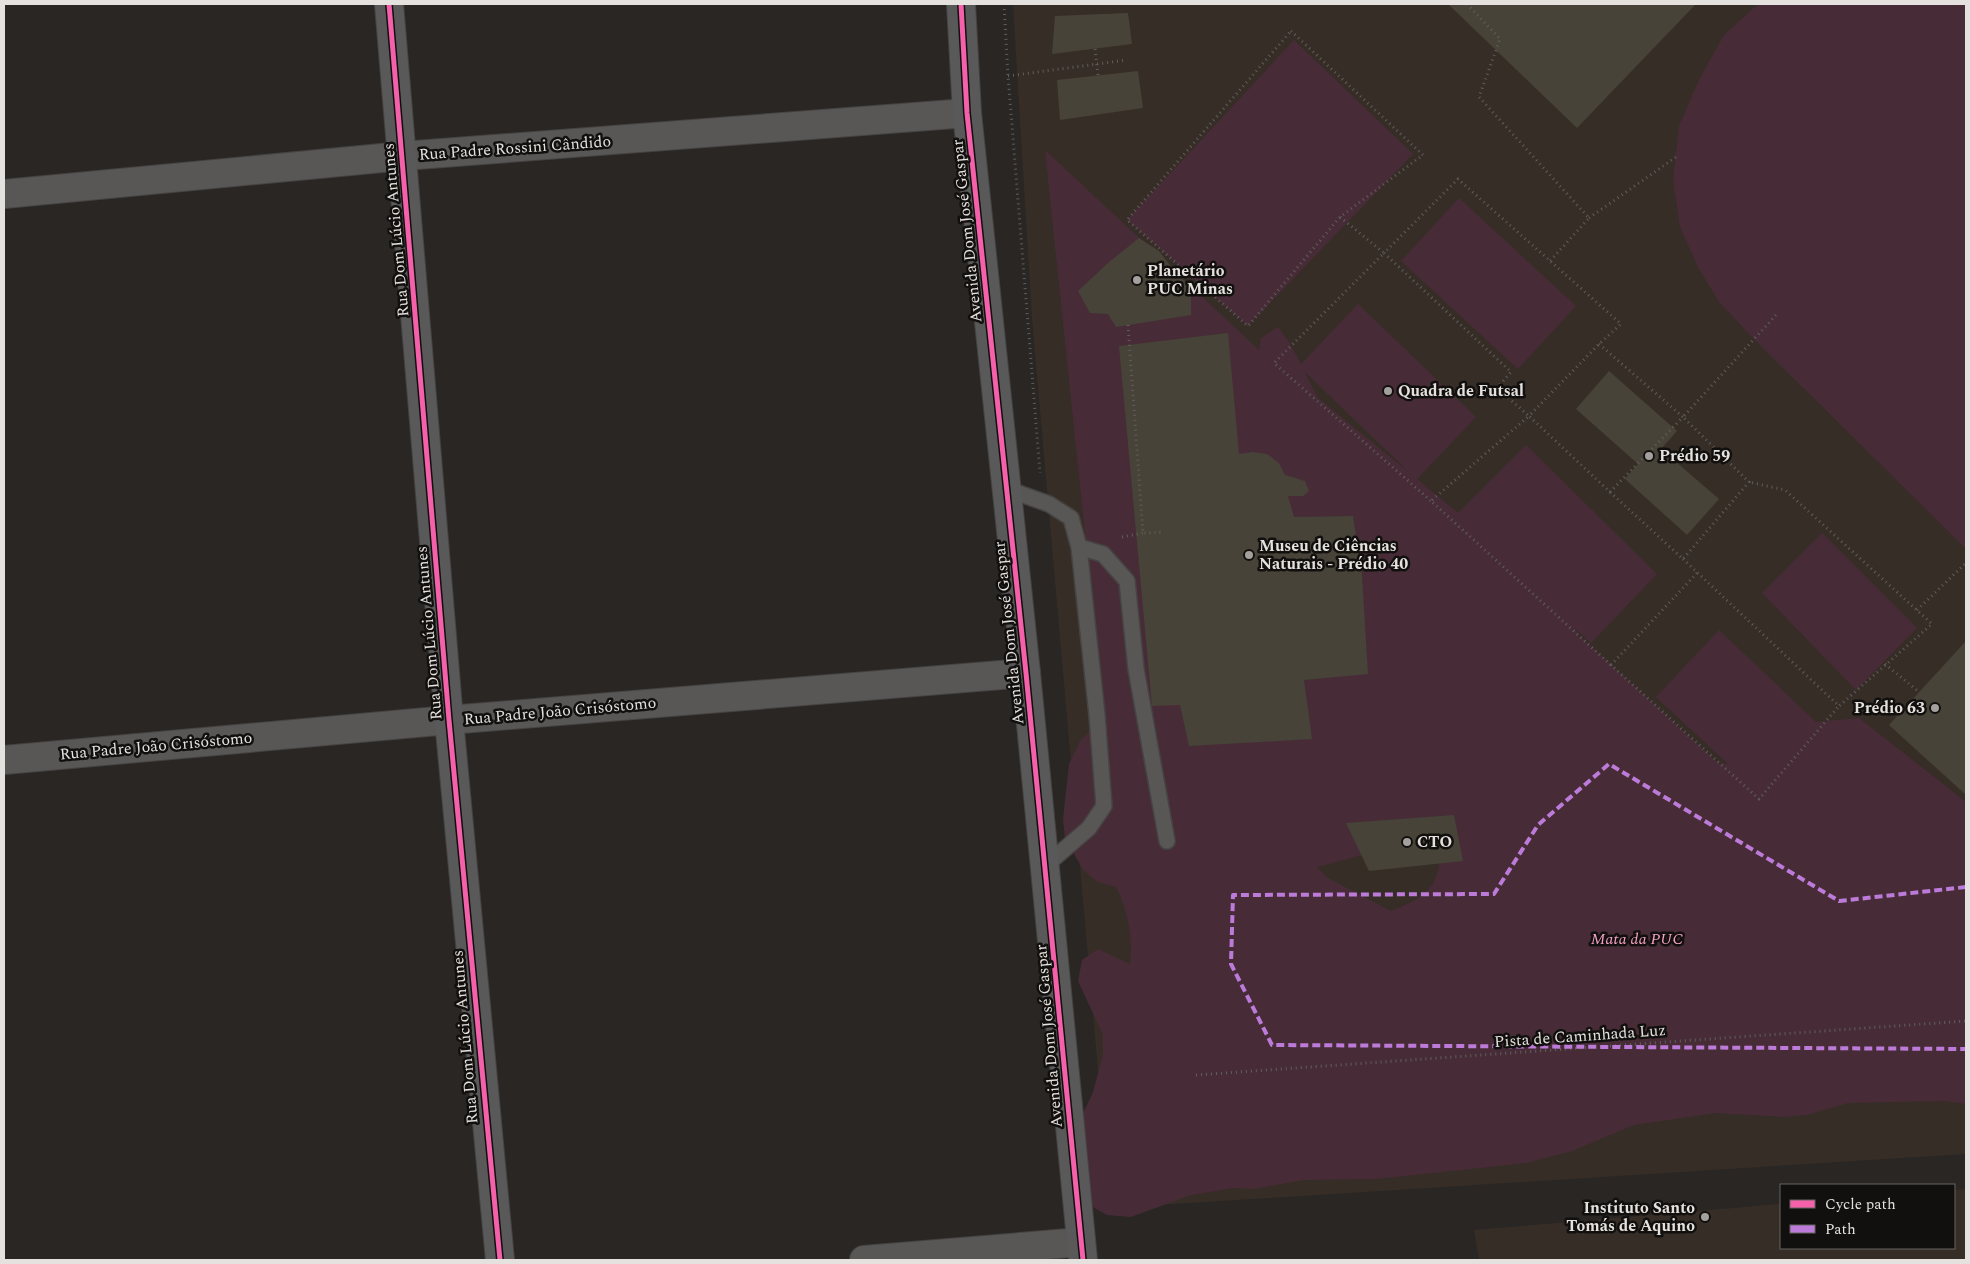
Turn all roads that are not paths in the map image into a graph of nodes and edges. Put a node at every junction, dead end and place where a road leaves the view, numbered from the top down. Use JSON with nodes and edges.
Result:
{"nodes":[{"id":1,"x":389,"y":4,"type":"edge"},
{"id":2,"x":961,"y":4,"type":"edge"},
{"id":3,"x":967,"y":113,"type":"junction"},
{"id":4,"x":403,"y":156,"type":"junction"},
{"id":5,"x":4,"y":194,"type":"edge"},
{"id":6,"x":1007,"y":489,"type":"junction"},
{"id":7,"x":1079,"y":547,"type":"junction"},
{"id":8,"x":1026,"y":673,"type":"junction"},
{"id":9,"x":449,"y":720,"type":"junction"},
{"id":10,"x":4,"y":760,"type":"edge"},
{"id":11,"x":1167,"y":841,"type":"dead end"},
{"id":12,"x":1045,"y":866,"type":"junction"},
{"id":13,"x":1082,"y":1251,"type":"edge"},
{"id":14,"x":500,"y":1260,"type":"edge"},
{"id":15,"x":864,"y":1260,"type":"edge"}],
"edges":[{"from":1,"to":4,"type":"street","name":"Rua Dom Lúcio Antunes"},
{"from":2,"to":3,"type":"street","name":"Avenida Dom José Gaspar"},
{"from":3,"to":4,"type":"street","name":"Rua Padre Rossini Cândido"},
{"from":3,"to":6,"type":"street","name":"Avenida Dom José Gaspar"},
{"from":4,"to":5,"type":"street","name":"Rua Padre Rossini Cândido"},
{"from":4,"to":9,"type":"street","name":"Rua Dom Lúcio Antunes"},
{"from":6,"to":7,"type":"lane"},
{"from":6,"to":8,"type":"street","name":"Avenida Dom José Gaspar"},
{"from":7,"to":11,"type":"lane"},
{"from":7,"to":12,"type":"lane"},
{"from":8,"to":9,"type":"street","name":"Rua Padre João Crisóstomo"},
{"from":8,"to":12,"type":"street","name":"Avenida Dom José Gaspar"},
{"from":9,"to":10,"type":"street","name":"Rua Padre João Crisóstomo"},
{"from":9,"to":14,"type":"street","name":"Rua Dom Lúcio Antunes"},
{"from":12,"to":13,"type":"street","name":"Avenida Dom José Gaspar"},
{"from":13,"to":15,"type":"street"}]}
